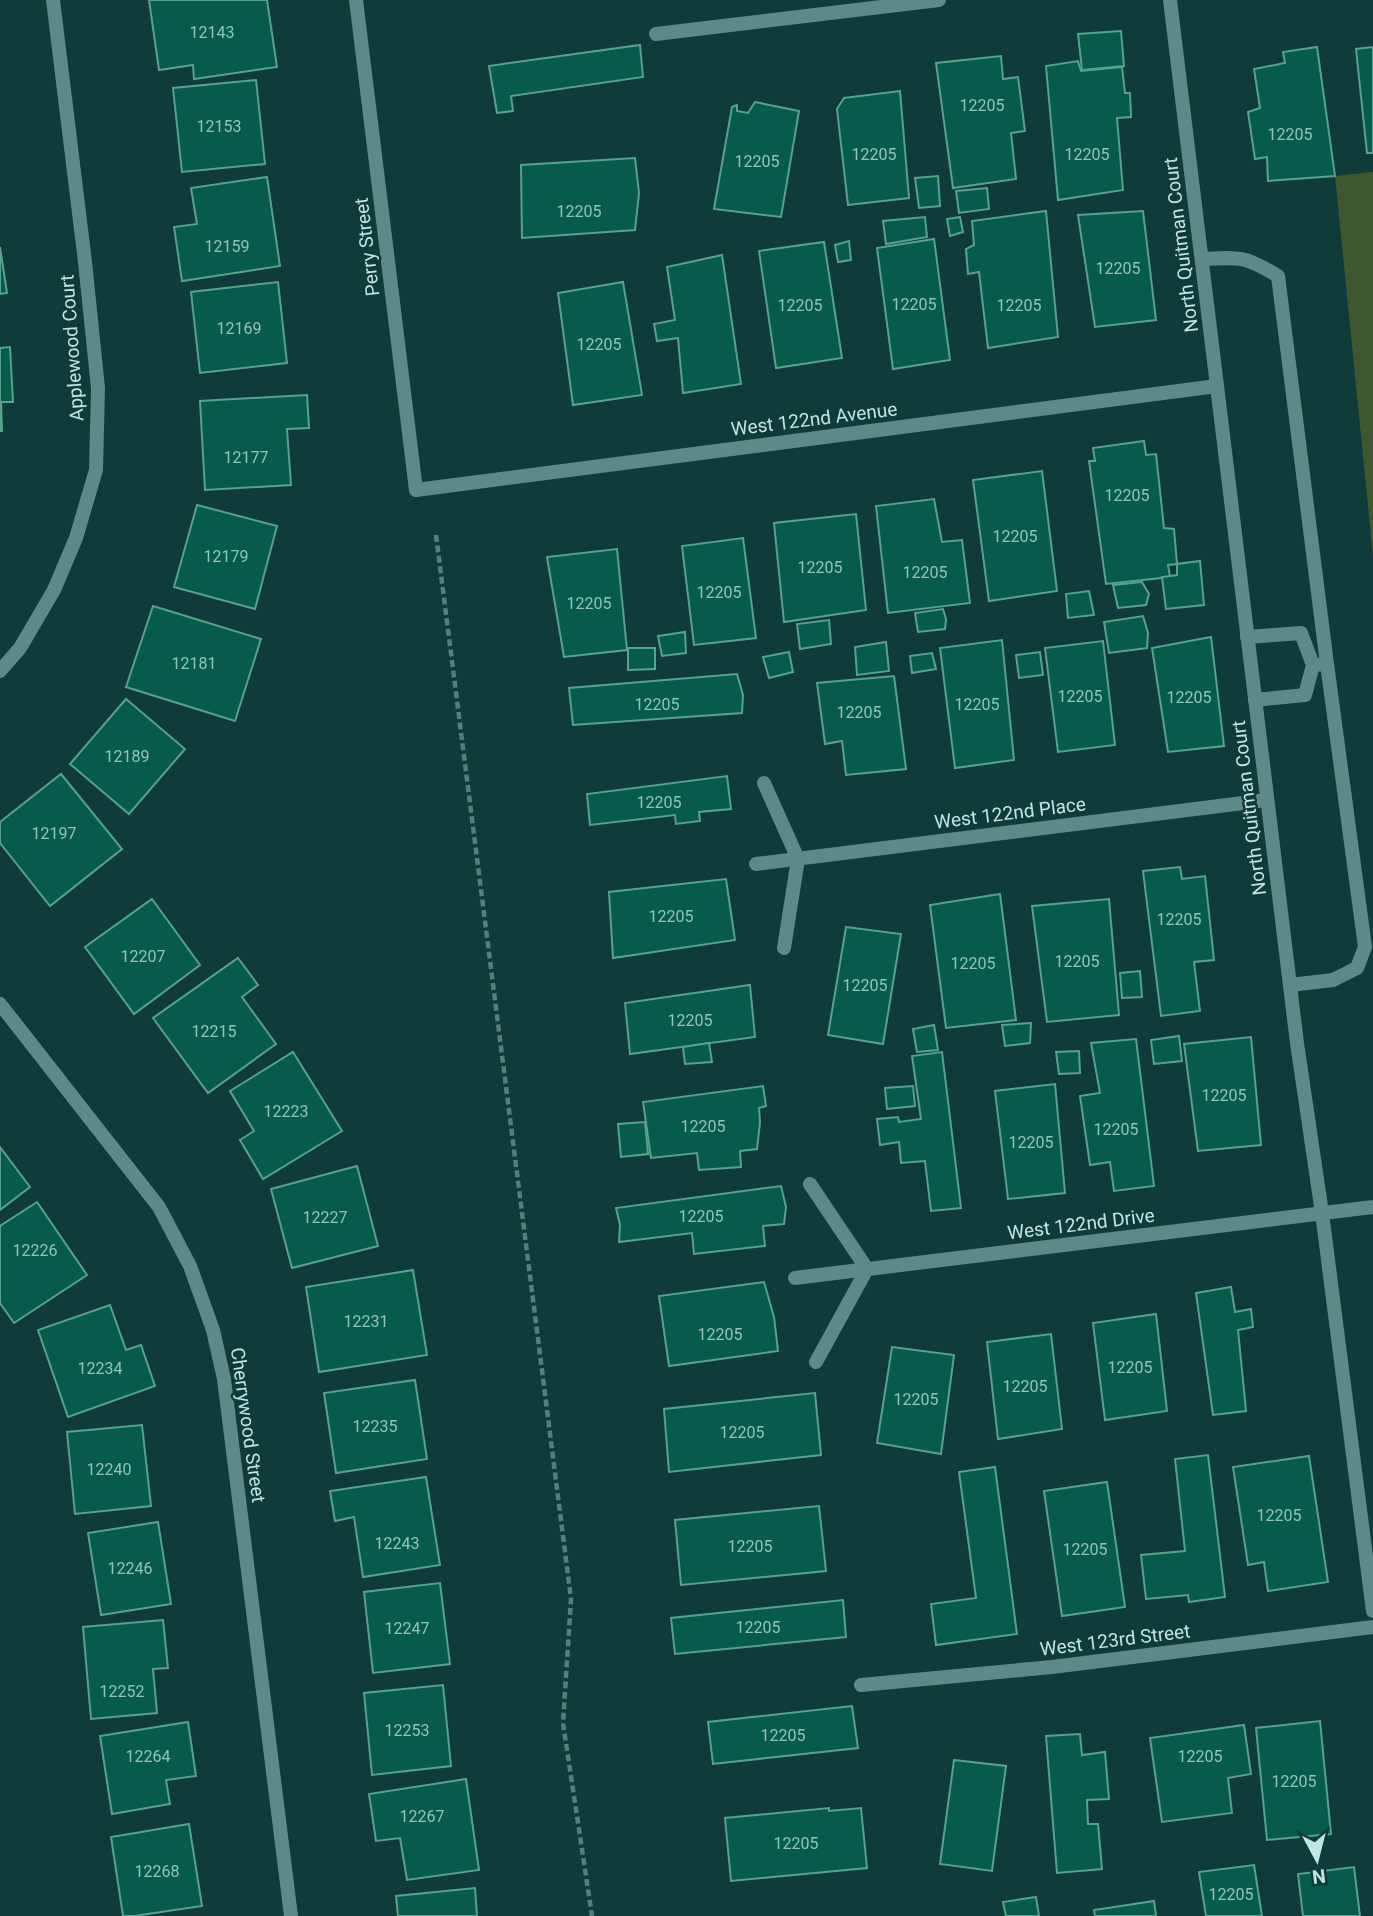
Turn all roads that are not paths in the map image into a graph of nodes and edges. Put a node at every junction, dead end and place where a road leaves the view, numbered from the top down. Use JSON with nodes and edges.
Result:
{"nodes":[{"id":1,"x":52,"y":0,"type":"edge"},
{"id":2,"x":356,"y":0,"type":"edge"},
{"id":3,"x":939,"y":0,"type":"edge"},
{"id":4,"x":1170,"y":0,"type":"edge"},
{"id":5,"x":656,"y":34,"type":"dead end"},
{"id":6,"x":1202,"y":259,"type":"junction"},
{"id":7,"x":1217,"y":386,"type":"junction"},
{"id":8,"x":416,"y":490,"type":"joint"},
{"id":9,"x":1247,"y":637,"type":"junction"},
{"id":10,"x":1320,"y":664,"type":"junction"},
{"id":11,"x":0,"y":671,"type":"edge"},
{"id":12,"x":1255,"y":700,"type":"junction"},
{"id":13,"x":764,"y":783,"type":"dead end"},
{"id":14,"x":1268,"y":800,"type":"junction"},
{"id":15,"x":798,"y":859,"type":"junction"},
{"id":16,"x":756,"y":864,"type":"dead end"},
{"id":17,"x":784,"y":948,"type":"dead end"},
{"id":18,"x":1290,"y":985,"type":"junction"},
{"id":19,"x":0,"y":1004,"type":"edge"},
{"id":20,"x":810,"y":1184,"type":"dead end"},
{"id":21,"x":1373,"y":1207,"type":"edge"},
{"id":22,"x":1322,"y":1213,"type":"junction"},
{"id":23,"x":867,"y":1269,"type":"junction"},
{"id":24,"x":794,"y":1278,"type":"dead end"},
{"id":25,"x":816,"y":1362,"type":"dead end"},
{"id":26,"x":1373,"y":1611,"type":"edge"},
{"id":27,"x":1373,"y":1628,"type":"edge"},
{"id":28,"x":861,"y":1685,"type":"dead end"},
{"id":29,"x":291,"y":1916,"type":"edge"}],
"edges":[{"from":1,"to":11,"type":"street","name":"Applewood Court"},
{"from":2,"to":8,"type":"street","name":"Perry Street"},
{"from":3,"to":5,"type":"street"},
{"from":4,"to":6,"type":"street","name":"North Quitman Court"},
{"from":6,"to":7,"type":"street","name":"North Quitman Court"},
{"from":6,"to":10,"type":"street"},
{"from":7,"to":8,"type":"street","name":"West 122nd Avenue"},
{"from":7,"to":9,"type":"street","name":"North Quitman Court"},
{"from":9,"to":10,"type":"street"},
{"from":9,"to":12,"type":"street","name":"North Quitman Court"},
{"from":10,"to":12,"type":"street"},
{"from":10,"to":18,"type":"street"},
{"from":12,"to":14,"type":"street","name":"North Quitman Court"},
{"from":13,"to":15,"type":"street"},
{"from":14,"to":15,"type":"street","name":"West 122nd Place"},
{"from":14,"to":18,"type":"street","name":"North Quitman Court"},
{"from":15,"to":16,"type":"street","name":"West 122nd Place"},
{"from":15,"to":17,"type":"street"},
{"from":18,"to":22,"type":"street","name":"North Quitman Court"},
{"from":19,"to":29,"type":"street","name":"Cherrywood Street"},
{"from":20,"to":23,"type":"street"},
{"from":21,"to":22,"type":"street","name":"West 122nd Drive"},
{"from":22,"to":23,"type":"street","name":"West 122nd Drive"},
{"from":22,"to":26,"type":"street","name":"North Quitman Court"},
{"from":23,"to":24,"type":"street","name":"West 122nd Drive"},
{"from":23,"to":25,"type":"street"},
{"from":27,"to":28,"type":"street","name":"West 123rd Street"}]}
